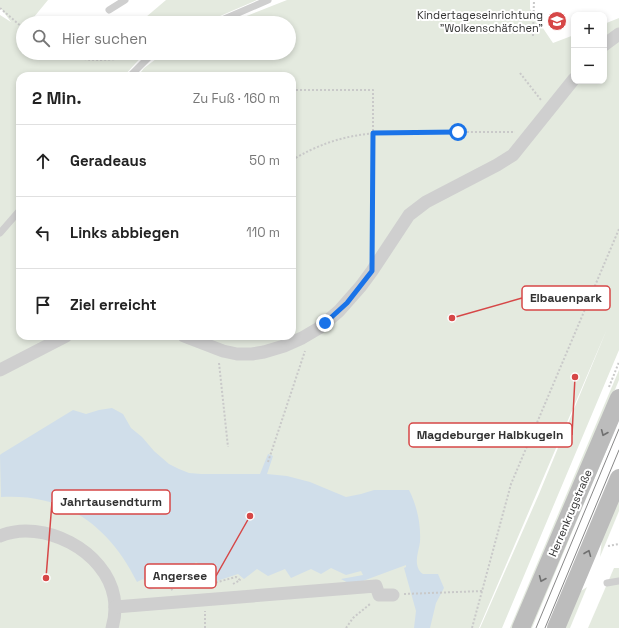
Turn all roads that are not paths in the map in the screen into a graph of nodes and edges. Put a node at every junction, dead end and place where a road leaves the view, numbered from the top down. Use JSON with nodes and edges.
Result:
{"nodes":[{"id":1,"x":125,"y":0,"type":"edge"},
{"id":2,"x":268,"y":0,"type":"edge"},
{"id":3,"x":109,"y":10,"type":"dead end"},
{"id":4,"x":231,"y":16,"type":"edge"},
{"id":5,"x":619,"y":34,"type":"edge"},
{"id":6,"x":607,"y":43,"type":"edge"},
{"id":7,"x":145,"y":60,"type":"edge"},
{"id":8,"x":134,"y":72,"type":"edge"},
{"id":9,"x":571,"y":83,"type":"edge"},
{"id":10,"x":16,"y":215,"type":"edge"},
{"id":11,"x":0,"y":233,"type":"edge"},
{"id":12,"x":58,"y":340,"type":"edge"},
{"id":13,"x":194,"y":340,"type":"edge"},
{"id":14,"x":0,"y":370,"type":"edge"},
{"id":15,"x":619,"y":398,"type":"edge"},
{"id":16,"x":619,"y":478,"type":"edge"},
{"id":17,"x":0,"y":536,"type":"edge"},
{"id":18,"x":619,"y":581,"type":"edge"},
{"id":19,"x":606,"y":583,"type":"dead end"},
{"id":20,"x":393,"y":595,"type":"road end"},
{"id":21,"x":115,"y":607,"type":"junction"},
{"id":22,"x":112,"y":628,"type":"edge"},
{"id":23,"x":521,"y":628,"type":"edge"},
{"id":24,"x":556,"y":628,"type":"edge"}],
"edges":[{"from":1,"to":3,"type":"lane"},
{"from":2,"to":4,"type":"lane"},
{"from":5,"to":6,"type":"street"},
{"from":7,"to":8,"type":"lane"},
{"from":9,"to":13,"type":"street"},
{"from":10,"to":11,"type":"lane"},
{"from":12,"to":14,"type":"street"},
{"from":15,"to":23,"type":"street","name":"Herrenkrugstraße","one_way":true},
{"from":24,"to":16,"type":"street","one_way":true},
{"from":17,"to":21,"type":"street"},
{"from":18,"to":19,"type":"lane"},
{"from":20,"to":21,"type":"street"},
{"from":21,"to":22,"type":"street"}]}
